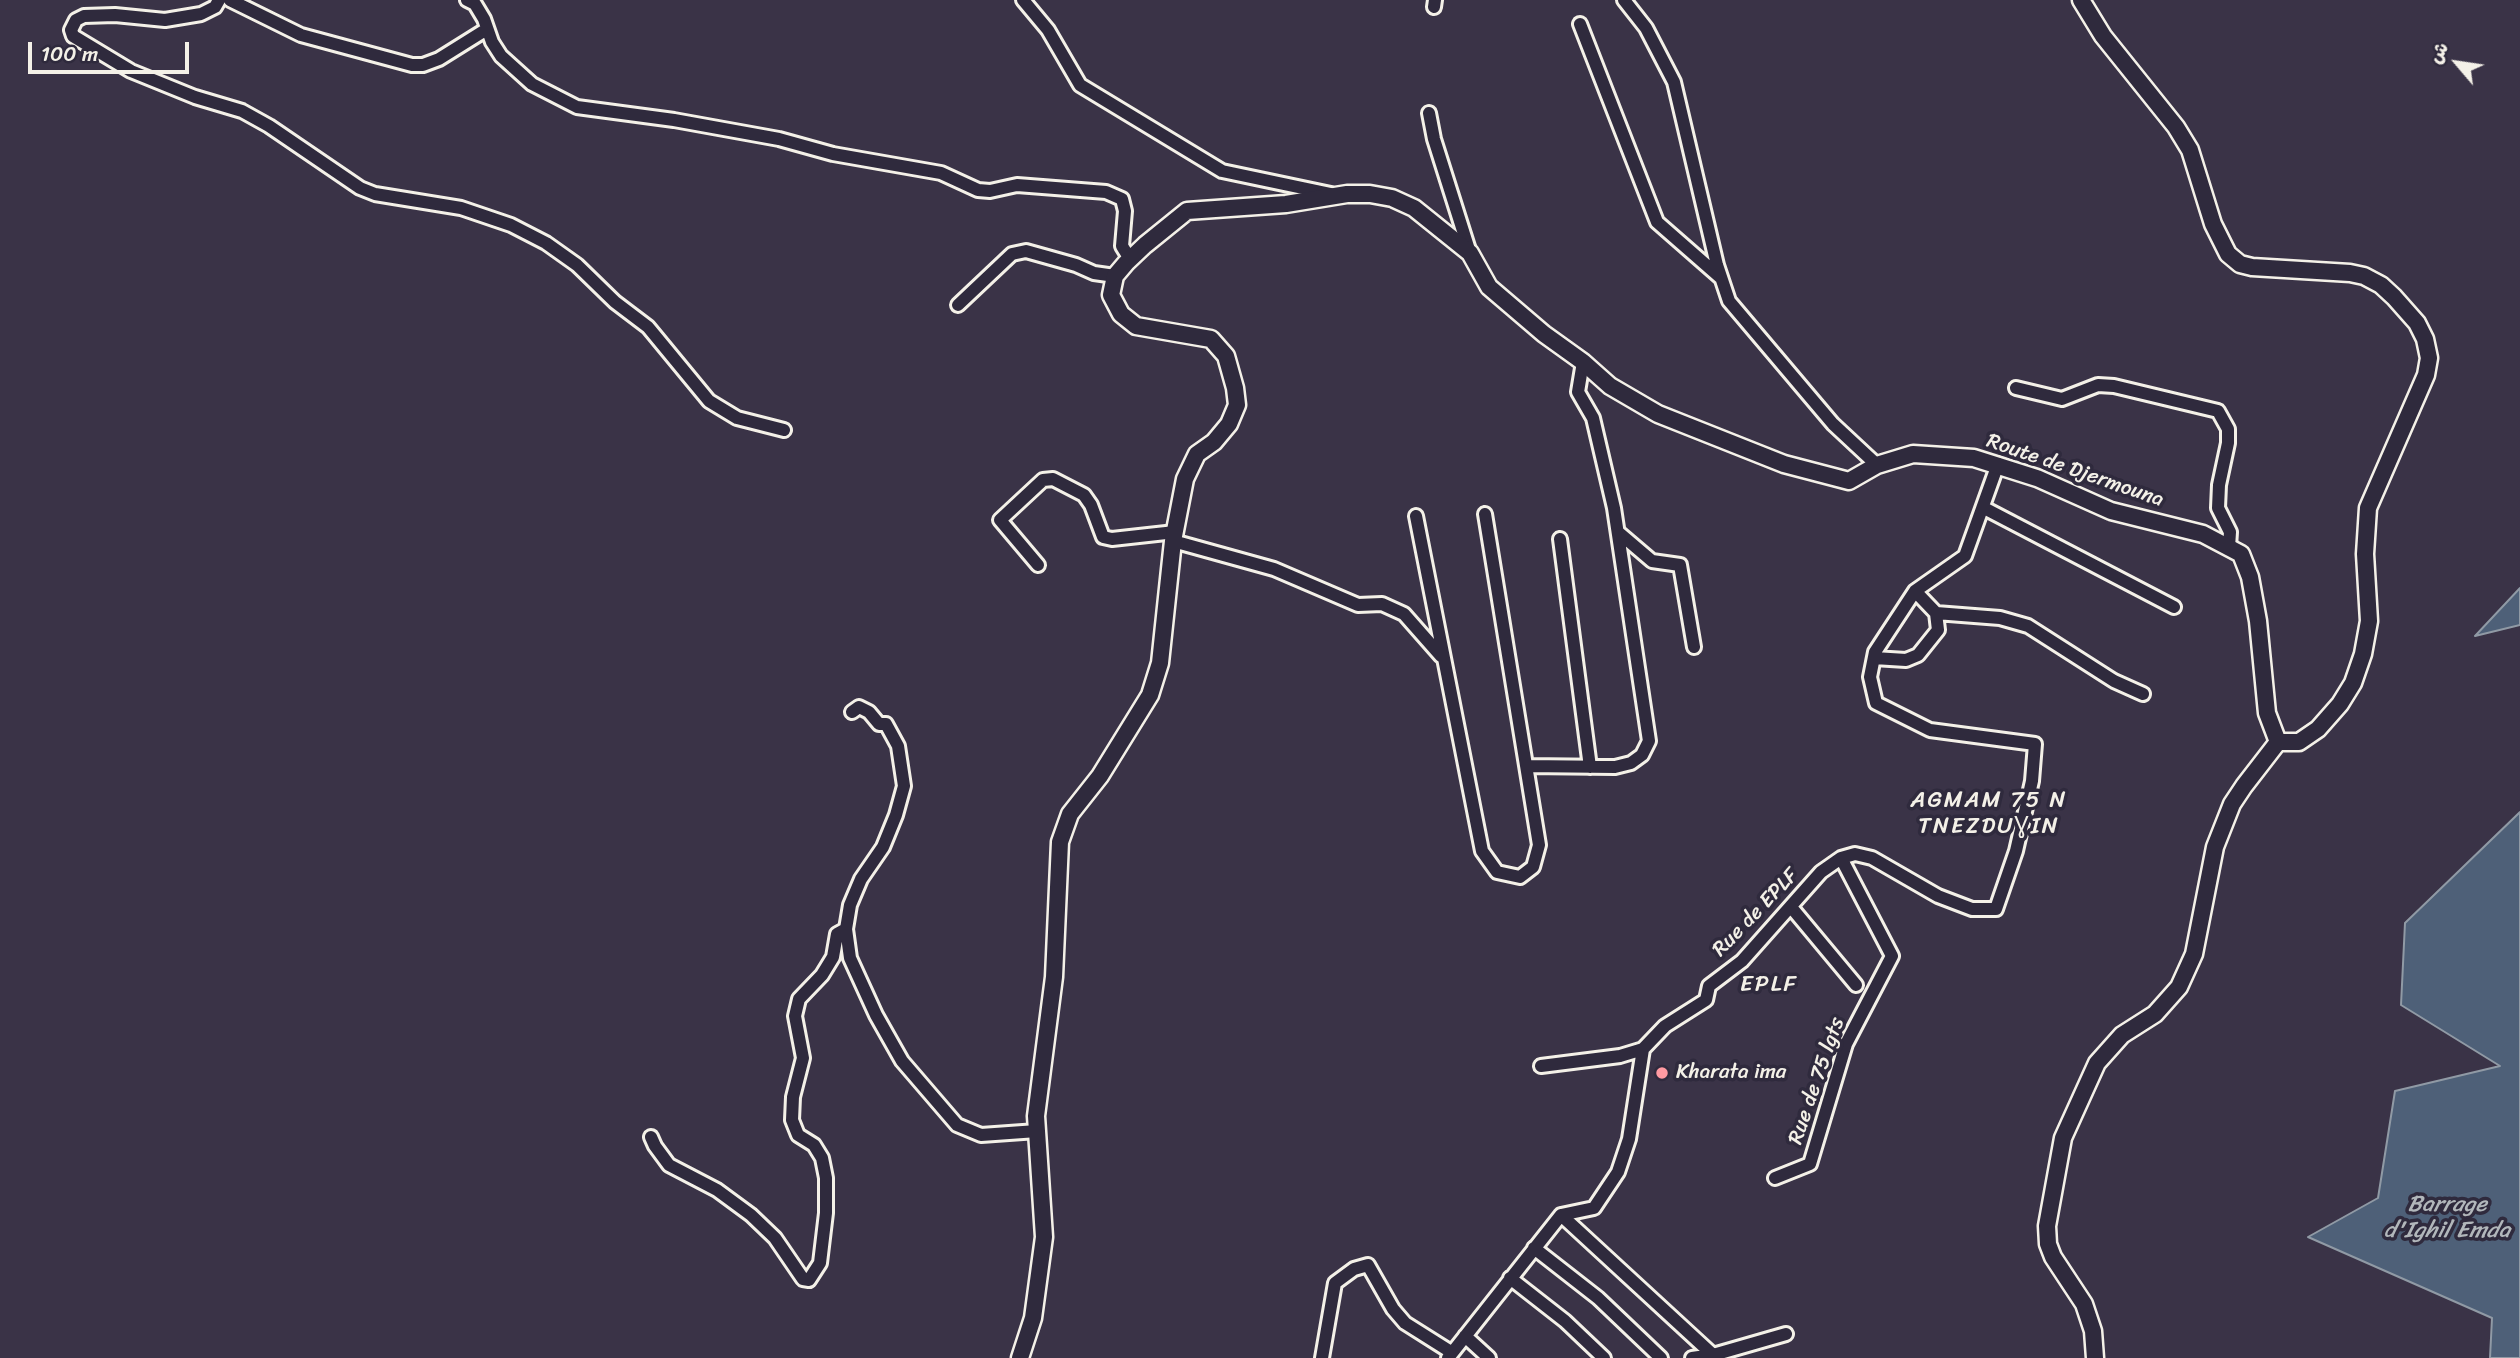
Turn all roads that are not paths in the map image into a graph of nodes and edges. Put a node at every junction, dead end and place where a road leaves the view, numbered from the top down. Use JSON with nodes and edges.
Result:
{"nodes":[{"id":1,"x":219,"y":0,"type":"edge"},
{"id":2,"x":230,"y":0,"type":"edge"},
{"id":3,"x":467,"y":0,"type":"edge"},
{"id":4,"x":1023,"y":0,"type":"edge"},
{"id":5,"x":1624,"y":0,"type":"edge"},
{"id":6,"x":2081,"y":0,"type":"edge"},
{"id":7,"x":1580,"y":24,"type":"dead end"},
{"id":8,"x":487,"y":29,"type":"junction"},
{"id":9,"x":1429,"y":113,"type":"dead end"},
{"id":10,"x":1335,"y":195,"type":"junction"},
{"id":11,"x":1470,"y":253,"type":"junction"},
{"id":12,"x":1135,"y":254,"type":"junction"},
{"id":13,"x":1115,"y":276,"type":"junction"},
{"id":14,"x":1721,"y":278,"type":"junction"},
{"id":15,"x":958,"y":305,"type":"dead end"},
{"id":16,"x":1583,"y":362,"type":"junction"},
{"id":17,"x":2016,"y":388,"type":"dead end"},
{"id":18,"x":784,"y":430,"type":"dead end"},
{"id":19,"x":1998,"y":464,"type":"junction"},
{"id":20,"x":1877,"y":466,"type":"junction"},
{"id":21,"x":1984,"y":508,"type":"junction"},
{"id":22,"x":1485,"y":514,"type":"dead end"},
{"id":23,"x":1416,"y":516,"type":"dead end"},
{"id":24,"x":1618,"y":533,"type":"junction"},
{"id":25,"x":1174,"y":537,"type":"junction"},
{"id":26,"x":1560,"y":539,"type":"dead end"},
{"id":27,"x":2229,"y":547,"type":"junction"},
{"id":28,"x":1038,"y":565,"type":"dead end"},
{"id":29,"x":1915,"y":591,"type":"junction"},
{"id":30,"x":2174,"y":607,"type":"dead end"},
{"id":31,"x":1936,"y":613,"type":"junction"},
{"id":32,"x":1694,"y":647,"type":"dead end"},
{"id":33,"x":1874,"y":658,"type":"junction"},
{"id":34,"x":1442,"y":659,"type":"junction"},
{"id":35,"x":2143,"y":694,"type":"dead end"},
{"id":36,"x":852,"y":712,"type":"dead end"},
{"id":37,"x":2278,"y":742,"type":"junction"},
{"id":38,"x":1526,"y":766,"type":"junction"},
{"id":39,"x":1590,"y":767,"type":"junction"},
{"id":40,"x":1841,"y":858,"type":"junction"},
{"id":41,"x":1791,"y":907,"type":"junction"},
{"id":42,"x":846,"y":929,"type":"junction"},
{"id":43,"x":1856,"y":985,"type":"dead end"},
{"id":44,"x":1643,"y":1049,"type":"junction"},
{"id":45,"x":1541,"y":1066,"type":"dead end"},
{"id":46,"x":1037,"y":1131,"type":"junction"},
{"id":47,"x":651,"y":1137,"type":"dead end"},
{"id":48,"x":1775,"y":1178,"type":"dead end"},
{"id":49,"x":1561,"y":1215,"type":"junction"},
{"id":50,"x":1534,"y":1248,"type":"junction"},
{"id":51,"x":1510,"y":1278,"type":"junction"},
{"id":52,"x":1786,"y":1334,"type":"dead end"},
{"id":53,"x":1465,"y":1336,"type":"junction"},
{"id":54,"x":1450,"y":1355,"type":"edge"},
{"id":55,"x":1713,"y":1355,"type":"junction"},
{"id":56,"x":1020,"y":1358,"type":"edge"},
{"id":57,"x":1322,"y":1358,"type":"edge"},
{"id":58,"x":1489,"y":1358,"type":"edge"},
{"id":59,"x":1604,"y":1358,"type":"edge"},
{"id":60,"x":1661,"y":1358,"type":"edge"},
{"id":61,"x":1692,"y":1358,"type":"edge"},
{"id":62,"x":2095,"y":1358,"type":"edge"}],
"edges":[{"from":1,"to":18,"type":"street"},
{"from":2,"to":8,"type":"street"},
{"from":3,"to":8,"type":"street"},
{"from":4,"to":10,"type":"street"},
{"from":5,"to":14,"type":"street"},
{"from":6,"to":37,"type":"street"},
{"from":7,"to":14,"type":"street"},
{"from":8,"to":12,"type":"street"},
{"from":9,"to":11,"type":"street"},
{"from":10,"to":11,"type":"street","name":"Route de Djermouna"},
{"from":10,"to":12,"type":"street","name":"Route de Djermouna"},
{"from":11,"to":16,"type":"street","name":"Route de Djermouna"},
{"from":12,"to":13,"type":"street","name":"Route de Djermouna"},
{"from":13,"to":15,"type":"street"},
{"from":13,"to":25,"type":"street"},
{"from":14,"to":20,"type":"street"},
{"from":16,"to":20,"type":"street","name":"Route de Djermouna"},
{"from":16,"to":24,"type":"street"},
{"from":17,"to":27,"type":"street"},
{"from":19,"to":20,"type":"street","name":"Route de Djermouna"},
{"from":19,"to":21,"type":"street"},
{"from":19,"to":27,"type":"street","name":"Route de Djermouna"},
{"from":21,"to":29,"type":"street"},
{"from":21,"to":30,"type":"street"},
{"from":22,"to":38,"type":"street"},
{"from":23,"to":34,"type":"street"},
{"from":24,"to":32,"type":"street"},
{"from":24,"to":39,"type":"street"},
{"from":25,"to":28,"type":"street"},
{"from":25,"to":34,"type":"street"},
{"from":25,"to":46,"type":"street"},
{"from":26,"to":39,"type":"street"},
{"from":27,"to":37,"type":"street","name":"Route de Djermouna"},
{"from":29,"to":31,"type":"street"},
{"from":29,"to":33,"type":"street"},
{"from":31,"to":33,"type":"street"},
{"from":31,"to":35,"type":"street"},
{"from":33,"to":40,"type":"street"},
{"from":34,"to":38,"type":"street"},
{"from":36,"to":42,"type":"street"},
{"from":37,"to":62,"type":"street"},
{"from":38,"to":39,"type":"street"},
{"from":40,"to":41,"type":"street","name":"Rue de EPLF"},
{"from":40,"to":48,"type":"street","name":"Rue de 75 lgts"},
{"from":41,"to":43,"type":"street"},
{"from":41,"to":44,"type":"street","name":"Rue de EPLF"},
{"from":42,"to":46,"type":"street"},
{"from":42,"to":47,"type":"street"},
{"from":44,"to":45,"type":"street"},
{"from":44,"to":49,"type":"street"},
{"from":46,"to":56,"type":"street"},
{"from":49,"to":50,"type":"street"},
{"from":49,"to":55,"type":"street"},
{"from":50,"to":51,"type":"street"},
{"from":50,"to":60,"type":"street"},
{"from":51,"to":53,"type":"street"},
{"from":51,"to":59,"type":"street"},
{"from":52,"to":55,"type":"street"},
{"from":53,"to":54,"type":"street"},
{"from":53,"to":58,"type":"street"},
{"from":54,"to":57,"type":"street"},
{"from":55,"to":61,"type":"street"}]}
